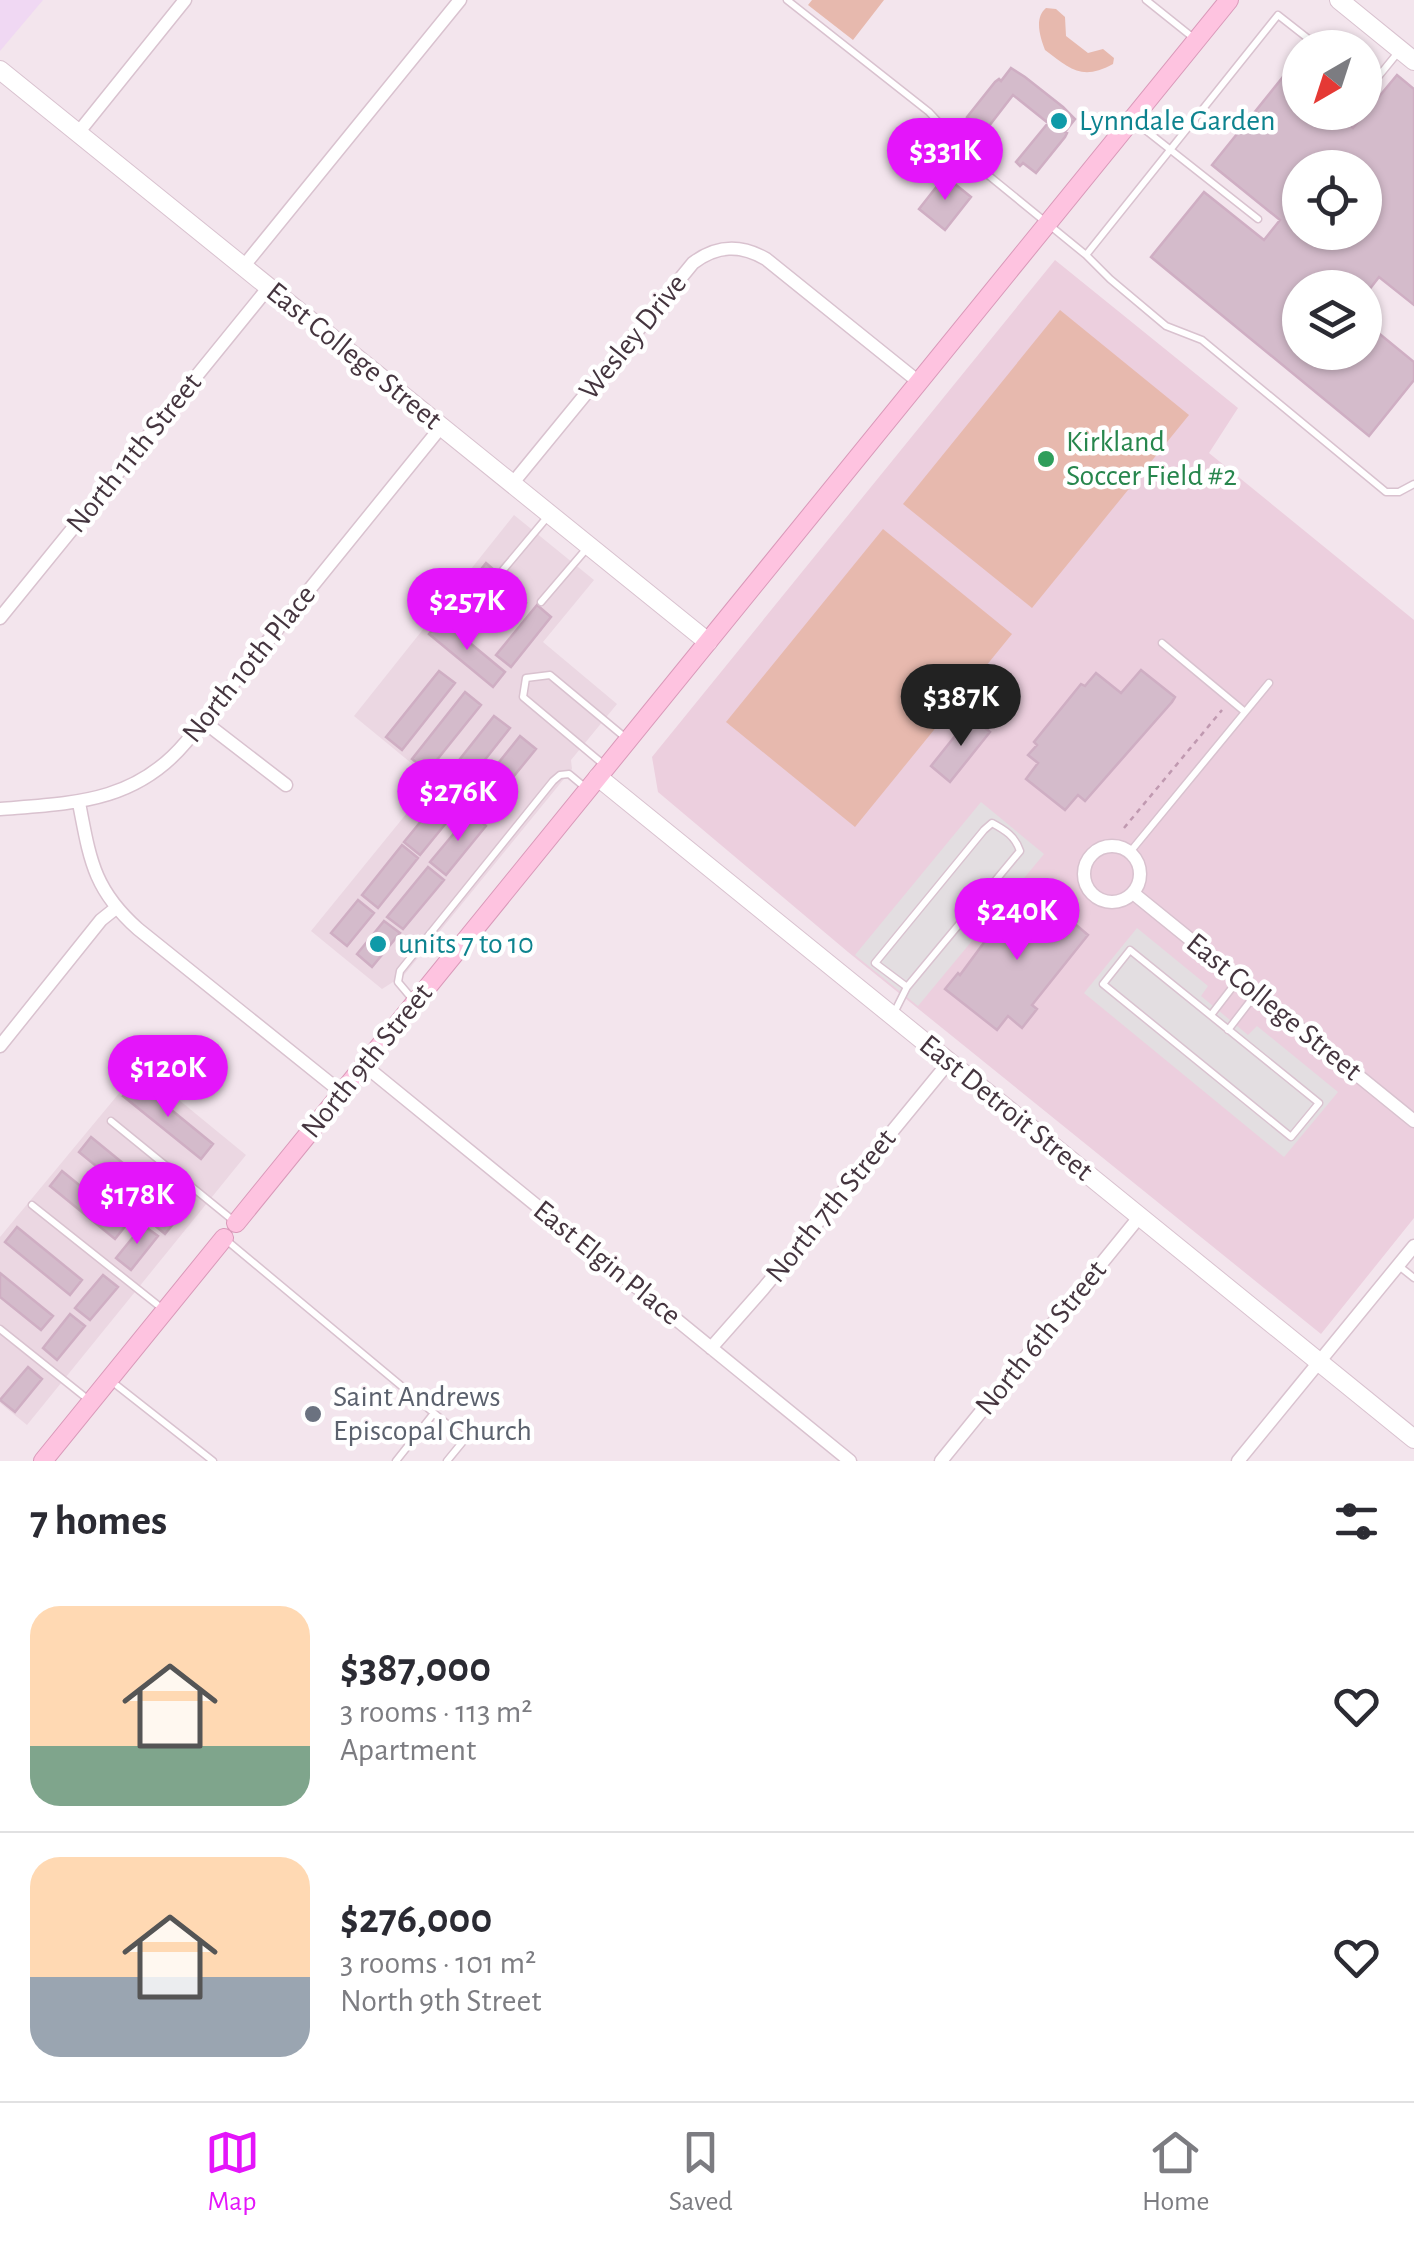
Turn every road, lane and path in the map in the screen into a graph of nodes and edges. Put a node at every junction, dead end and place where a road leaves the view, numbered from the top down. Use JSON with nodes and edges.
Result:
{"nodes":[{"id":1,"x":186,"y":0,"type":"edge"},
{"id":2,"x":460,"y":0,"type":"edge"},
{"id":3,"x":787,"y":0,"type":"edge"},
{"id":4,"x":1146,"y":0,"type":"edge"},
{"id":5,"x":1228,"y":0,"type":"edge"},
{"id":6,"x":1338,"y":0,"type":"edge"},
{"id":7,"x":1298,"y":30,"type":"edge"},
{"id":8,"x":1196,"y":40,"type":"junction"},
{"id":9,"x":1407,"y":55,"type":"edge"},
{"id":10,"x":0,"y":70,"type":"edge"},
{"id":11,"x":1382,"y":77,"type":"edge"},
{"id":12,"x":1132,"y":119,"type":"junction"},
{"id":13,"x":78,"y":132,"type":"junction"},
{"id":14,"x":1170,"y":150,"type":"junction"},
{"id":15,"x":1258,"y":219,"type":"dead end"},
{"id":16,"x":1047,"y":224,"type":"junction"},
{"id":17,"x":1086,"y":255,"type":"junction"},
{"id":18,"x":243,"y":267,"type":"junction"},
{"id":19,"x":268,"y":288,"type":"junction"},
{"id":20,"x":920,"y":383,"type":"junction"},
{"id":21,"x":441,"y":427,"type":"junction"},
{"id":22,"x":512,"y":484,"type":"junction"},
{"id":23,"x":1414,"y":484,"type":"edge"},
{"id":24,"x":550,"y":514,"type":"junction"},
{"id":25,"x":588,"y":546,"type":"junction"},
{"id":26,"x":502,"y":570,"type":"dead end"},
{"id":27,"x":542,"y":602,"type":"dead end"},
{"id":28,"x":0,"y":618,"type":"edge"},
{"id":29,"x":708,"y":642,"type":"junction"},
{"id":30,"x":1162,"y":643,"type":"dead end"},
{"id":31,"x":1270,"y":683,"type":"dead end"},
{"id":32,"x":1231,"y":700,"type":"junction"},
{"id":33,"x":1245,"y":712,"type":"junction"},
{"id":34,"x":203,"y":721,"type":"junction"},
{"id":35,"x":628,"y":740,"type":"junction"},
{"id":36,"x":598,"y":778,"type":"junction"},
{"id":37,"x":286,"y":784,"type":"dead end"},
{"id":38,"x":79,"y":803,"type":"junction"},
{"id":39,"x":0,"y":809,"type":"edge"},
{"id":40,"x":1124,"y":828,"type":"dead end"},
{"id":41,"x":1130,"y":852,"type":"junction"},
{"id":42,"x":1134,"y":893,"type":"junction"},
{"id":43,"x":116,"y":908,"type":"junction"},
{"id":44,"x":1239,"y":979,"type":"junction"},
{"id":45,"x":906,"y":987,"type":"junction"},
{"id":46,"x":1257,"y":993,"type":"junction"},
{"id":47,"x":415,"y":1002,"type":"junction"},
{"id":48,"x":892,"y":1016,"type":"junction"},
{"id":49,"x":1211,"y":1016,"type":"junction"},
{"id":50,"x":1228,"y":1030,"type":"junction"},
{"id":51,"x":0,"y":1046,"type":"edge"},
{"id":52,"x":949,"y":1062,"type":"junction"},
{"id":53,"x":364,"y":1065,"type":"junction"},
{"id":54,"x":342,"y":1092,"type":"junction"},
{"id":55,"x":111,"y":1121,"type":"dead end"},
{"id":56,"x":1414,"y":1121,"type":"edge"},
{"id":57,"x":32,"y":1205,"type":"dead end"},
{"id":58,"x":1140,"y":1216,"type":"junction"},
{"id":59,"x":230,"y":1230,"type":"junction"},
{"id":60,"x":1414,"y":1246,"type":"edge"},
{"id":61,"x":1398,"y":1265,"type":"junction"},
{"id":62,"x":1414,"y":1278,"type":"edge"},
{"id":63,"x":164,"y":1311,"type":"junction"},
{"id":64,"x":0,"y":1329,"type":"edge"},
{"id":65,"x":711,"y":1348,"type":"junction"},
{"id":66,"x":1320,"y":1362,"type":"junction"},
{"id":67,"x":110,"y":1379,"type":"junction"},
{"id":68,"x":92,"y":1402,"type":"junction"},
{"id":69,"x":434,"y":1413,"type":"junction"},
{"id":70,"x":1414,"y":1438,"type":"edge"},
{"id":71,"x":44,"y":1461,"type":"edge"},
{"id":72,"x":213,"y":1461,"type":"edge"},
{"id":73,"x":396,"y":1461,"type":"edge"},
{"id":74,"x":447,"y":1461,"type":"edge"},
{"id":75,"x":850,"y":1461,"type":"edge"},
{"id":76,"x":941,"y":1461,"type":"edge"},
{"id":77,"x":1238,"y":1461,"type":"edge"}],
"edges":[{"from":1,"to":13,"type":"street"},
{"from":2,"to":18,"type":"street"},
{"from":3,"to":16,"type":"lane"},
{"from":4,"to":8,"type":"lane"},
{"from":5,"to":8,"type":"main road","name":"North 9th Street"},
{"from":6,"to":9,"type":"street"},
{"from":7,"to":14,"type":"lane"},
{"from":8,"to":12,"type":"main road","name":"North 9th Street"},
{"from":9,"to":11,"type":"lane"},
{"from":10,"to":13,"type":"street","name":"East College Street"},
{"from":12,"to":14,"type":"lane"},
{"from":12,"to":16,"type":"main road","name":"North 9th Street"},
{"from":13,"to":18,"type":"street","name":"East College Street"},
{"from":14,"to":15,"type":"lane"},
{"from":14,"to":17,"type":"lane"},
{"from":16,"to":17,"type":"lane"},
{"from":16,"to":20,"type":"main road","name":"North 9th Street"},
{"from":17,"to":23,"type":"lane"},
{"from":18,"to":19,"type":"street","name":"East College Street"},
{"from":19,"to":21,"type":"street","name":"East College Street"},
{"from":19,"to":28,"type":"street","name":"North 11th Street"},
{"from":20,"to":22,"type":"street","name":"Wesley Drive"},
{"from":20,"to":29,"type":"main road","name":"North 9th Street"},
{"from":21,"to":22,"type":"street","name":"East College Street"},
{"from":21,"to":34,"type":"street","name":"North 10th Place"},
{"from":22,"to":24,"type":"street","name":"East College Street"},
{"from":24,"to":25,"type":"street","name":"East College Street"},
{"from":24,"to":26,"type":"lane"},
{"from":25,"to":27,"type":"lane"},
{"from":25,"to":29,"type":"street","name":"East College Street"},
{"from":29,"to":35,"type":"main road","name":"North 9th Street"},
{"from":30,"to":32,"type":"lane"},
{"from":31,"to":33,"type":"lane"},
{"from":32,"to":33,"type":"lane"},
{"from":32,"to":40,"type":"path"},
{"from":33,"to":41,"type":"lane"},
{"from":34,"to":37,"type":"street"},
{"from":34,"to":38,"type":"street","name":"North 10th Place"},
{"from":35,"to":36,"type":"main road","name":"North 9th Street"},
{"from":35,"to":36,"type":"lane"},
{"from":36,"to":47,"type":"main road","name":"North 9th Street"},
{"from":36,"to":47,"type":"lane"},
{"from":36,"to":48,"type":"street","name":"East Detroit Street"},
{"from":38,"to":39,"type":"street","name":"North 10th Place"},
{"from":38,"to":43,"type":"street"},
{"from":41,"to":42,"type":"street"},
{"from":41,"to":42,"type":"street"},
{"from":42,"to":44,"type":"street","name":"East College Street"},
{"from":43,"to":51,"type":"street"},
{"from":43,"to":54,"type":"street"},
{"from":44,"to":46,"type":"street","name":"East College Street"},
{"from":44,"to":49,"type":"lane"},
{"from":45,"to":45,"type":"lane"},
{"from":45,"to":48,"type":"lane"},
{"from":46,"to":50,"type":"lane"},
{"from":46,"to":56,"type":"street","name":"East College Street"},
{"from":47,"to":53,"type":"main road","name":"North 9th Street"},
{"from":48,"to":52,"type":"street","name":"East Detroit Street"},
{"from":49,"to":50,"type":"lane"},
{"from":49,"to":50,"type":"lane"},
{"from":52,"to":58,"type":"street","name":"East Detroit Street"},
{"from":52,"to":65,"type":"street","name":"North 7th Street"},
{"from":53,"to":54,"type":"main road","name":"North 9th Street"},
{"from":53,"to":65,"type":"street","name":"East Elgin Place"},
{"from":54,"to":59,"type":"main road","name":"North 9th Street"},
{"from":55,"to":59,"type":"lane"},
{"from":57,"to":63,"type":"lane"},
{"from":58,"to":66,"type":"street","name":"East Detroit Street"},
{"from":58,"to":76,"type":"street","name":"North 6th Street"},
{"from":59,"to":63,"type":"main road","name":"North 9th Street"},
{"from":59,"to":69,"type":"lane"},
{"from":60,"to":61,"type":"street"},
{"from":61,"to":62,"type":"lane"},
{"from":61,"to":66,"type":"street"},
{"from":63,"to":67,"type":"main road","name":"North 9th Street"},
{"from":64,"to":68,"type":"lane"},
{"from":65,"to":75,"type":"street","name":"East Elgin Place"},
{"from":66,"to":70,"type":"street","name":"East Detroit Street"},
{"from":66,"to":77,"type":"street"},
{"from":67,"to":68,"type":"main road","name":"North 9th Street"},
{"from":67,"to":72,"type":"lane"},
{"from":68,"to":71,"type":"main road","name":"North 9th Street"},
{"from":69,"to":73,"type":"lane"},
{"from":69,"to":74,"type":"lane"}]}
